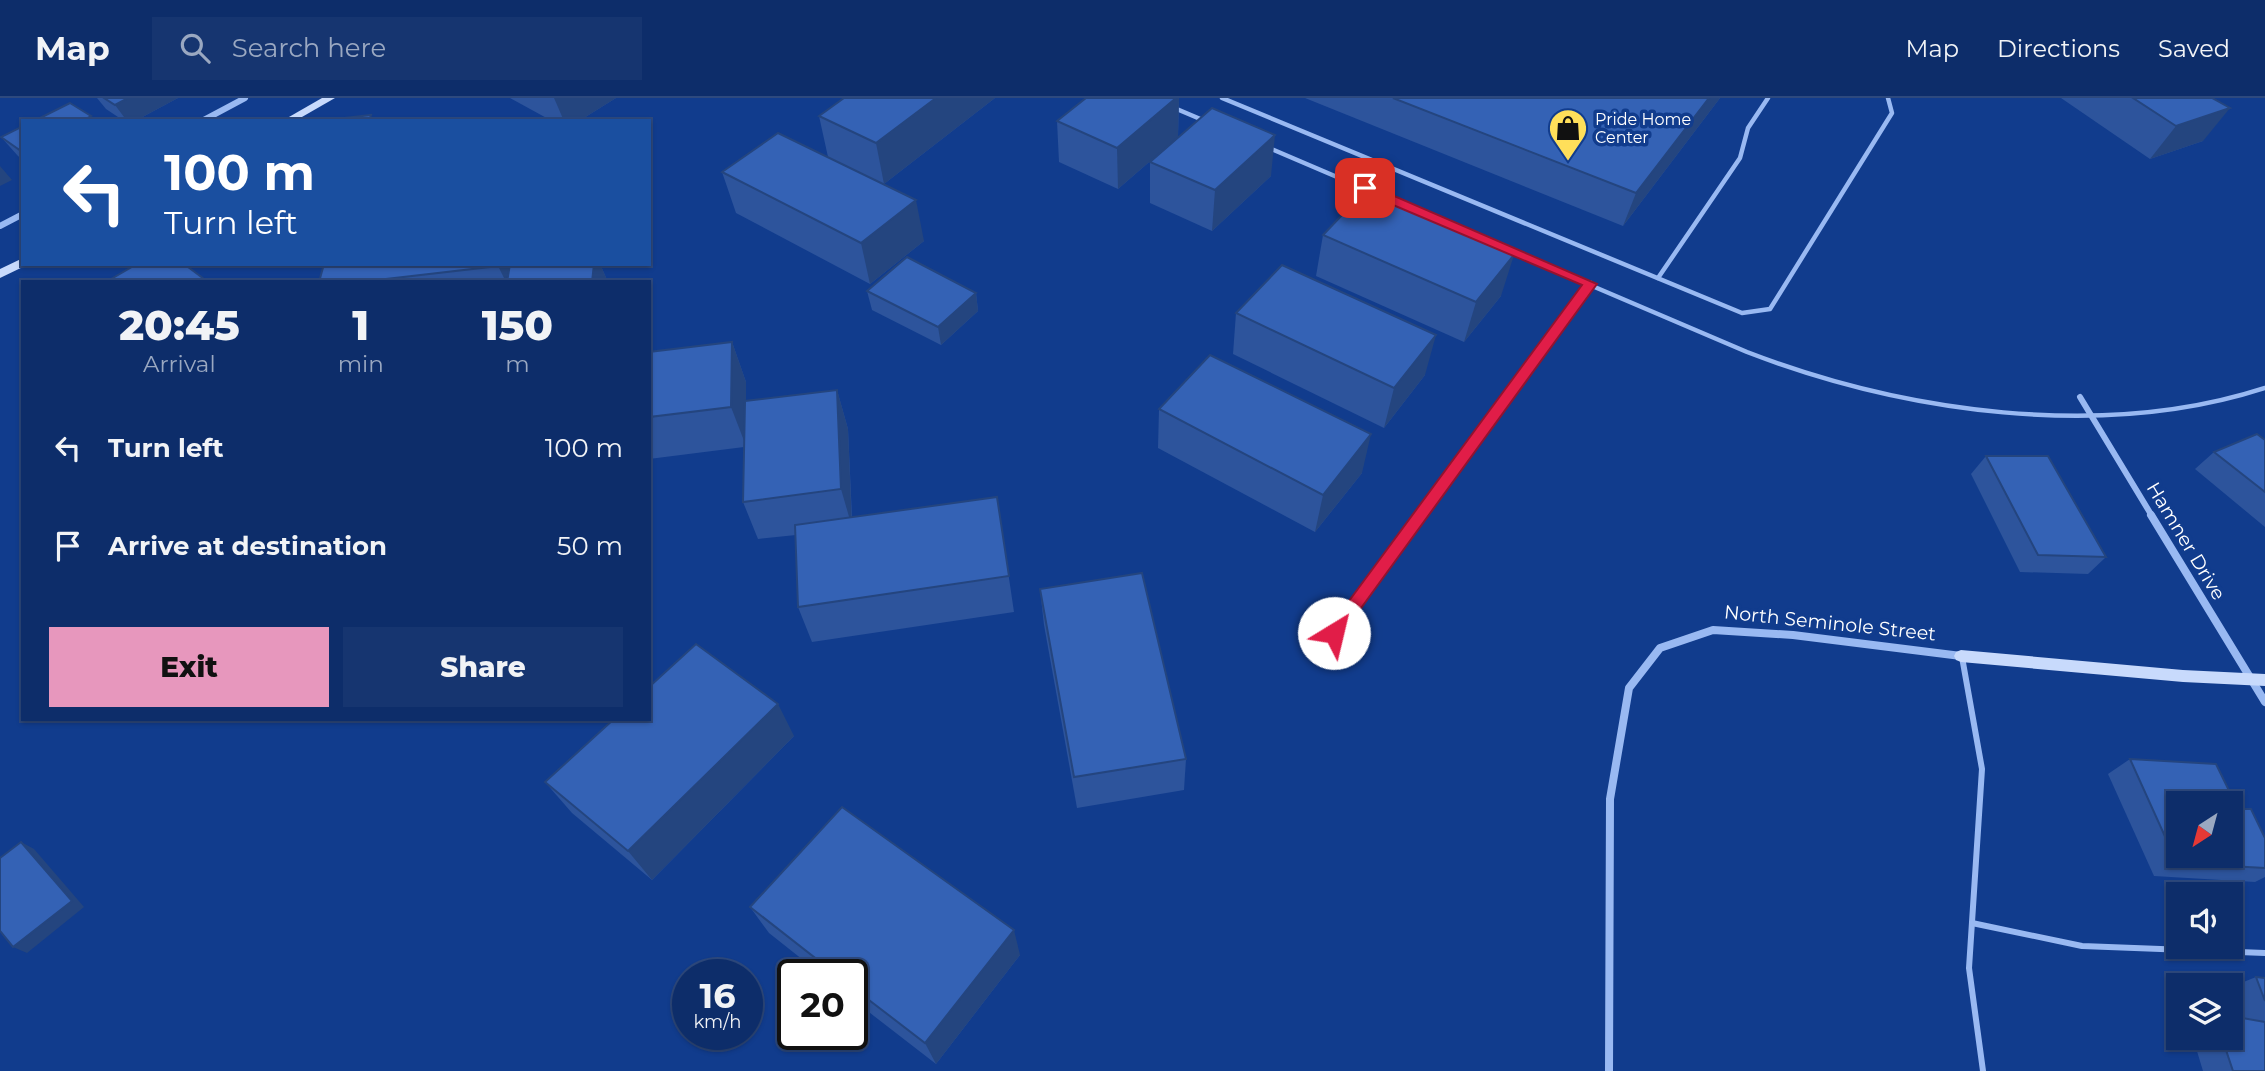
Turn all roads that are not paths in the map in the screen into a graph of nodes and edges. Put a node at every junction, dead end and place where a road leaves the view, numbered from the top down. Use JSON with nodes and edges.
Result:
{"nodes":[{"id":1,"x":245,"y":98,"type":"edge"},
{"id":2,"x":330,"y":98,"type":"edge"},
{"id":3,"x":1223,"y":98,"type":"edge"},
{"id":4,"x":1768,"y":98,"type":"edge"},
{"id":5,"x":1888,"y":98,"type":"edge"},
{"id":6,"x":1162,"y":103,"type":"edge"},
{"id":7,"x":206,"y":119,"type":"edge"},
{"id":8,"x":291,"y":119,"type":"edge"},
{"id":9,"x":1213,"y":125,"type":"edge"},
{"id":10,"x":1264,"y":146,"type":"edge"},
{"id":11,"x":21,"y":215,"type":"edge"},
{"id":12,"x":0,"y":226,"type":"edge"},
{"id":13,"x":21,"y":263,"type":"edge"},
{"id":14,"x":0,"y":274,"type":"edge"},
{"id":15,"x":1658,"y":278,"type":"junction"},
{"id":16,"x":1591,"y":284,"type":"junction"},
{"id":17,"x":2265,"y":388,"type":"edge"},
{"id":18,"x":2080,"y":397,"type":"dead end"},
{"id":19,"x":2091,"y":414,"type":"junction"},
{"id":20,"x":1334,"y":633,"type":"dead end"},
{"id":21,"x":1961,"y":656,"type":"junction"},
{"id":22,"x":2258,"y":680,"type":"edge"},
{"id":23,"x":2265,"y":702,"type":"edge"},
{"id":24,"x":1972,"y":923,"type":"junction"},
{"id":25,"x":2265,"y":953,"type":"edge"},
{"id":26,"x":1609,"y":1071,"type":"edge"},
{"id":27,"x":1983,"y":1071,"type":"edge"}],
"edges":[{"from":1,"to":7,"type":"street"},
{"from":2,"to":8,"type":"street"},
{"from":3,"to":15,"type":"lane"},
{"from":4,"to":15,"type":"lane"},
{"from":5,"to":15,"type":"lane"},
{"from":6,"to":9,"type":"lane"},
{"from":10,"to":16,"type":"lane"},
{"from":11,"to":12,"type":"street"},
{"from":13,"to":14,"type":"street"},
{"from":16,"to":19,"type":"lane"},
{"from":16,"to":20,"type":"lane"},
{"from":17,"to":19,"type":"lane"},
{"from":18,"to":19,"type":"street","name":"Hamner Drive"},
{"from":19,"to":22,"type":"street","name":"Hamner Drive"},
{"from":21,"to":22,"type":"street","name":"North Seminole Street"},
{"from":21,"to":24,"type":"lane"},
{"from":21,"to":26,"type":"street","name":"North Seminole Street"},
{"from":22,"to":23,"type":"street","name":"Hamner Drive"},
{"from":24,"to":25,"type":"lane"},
{"from":24,"to":27,"type":"lane"}]}
